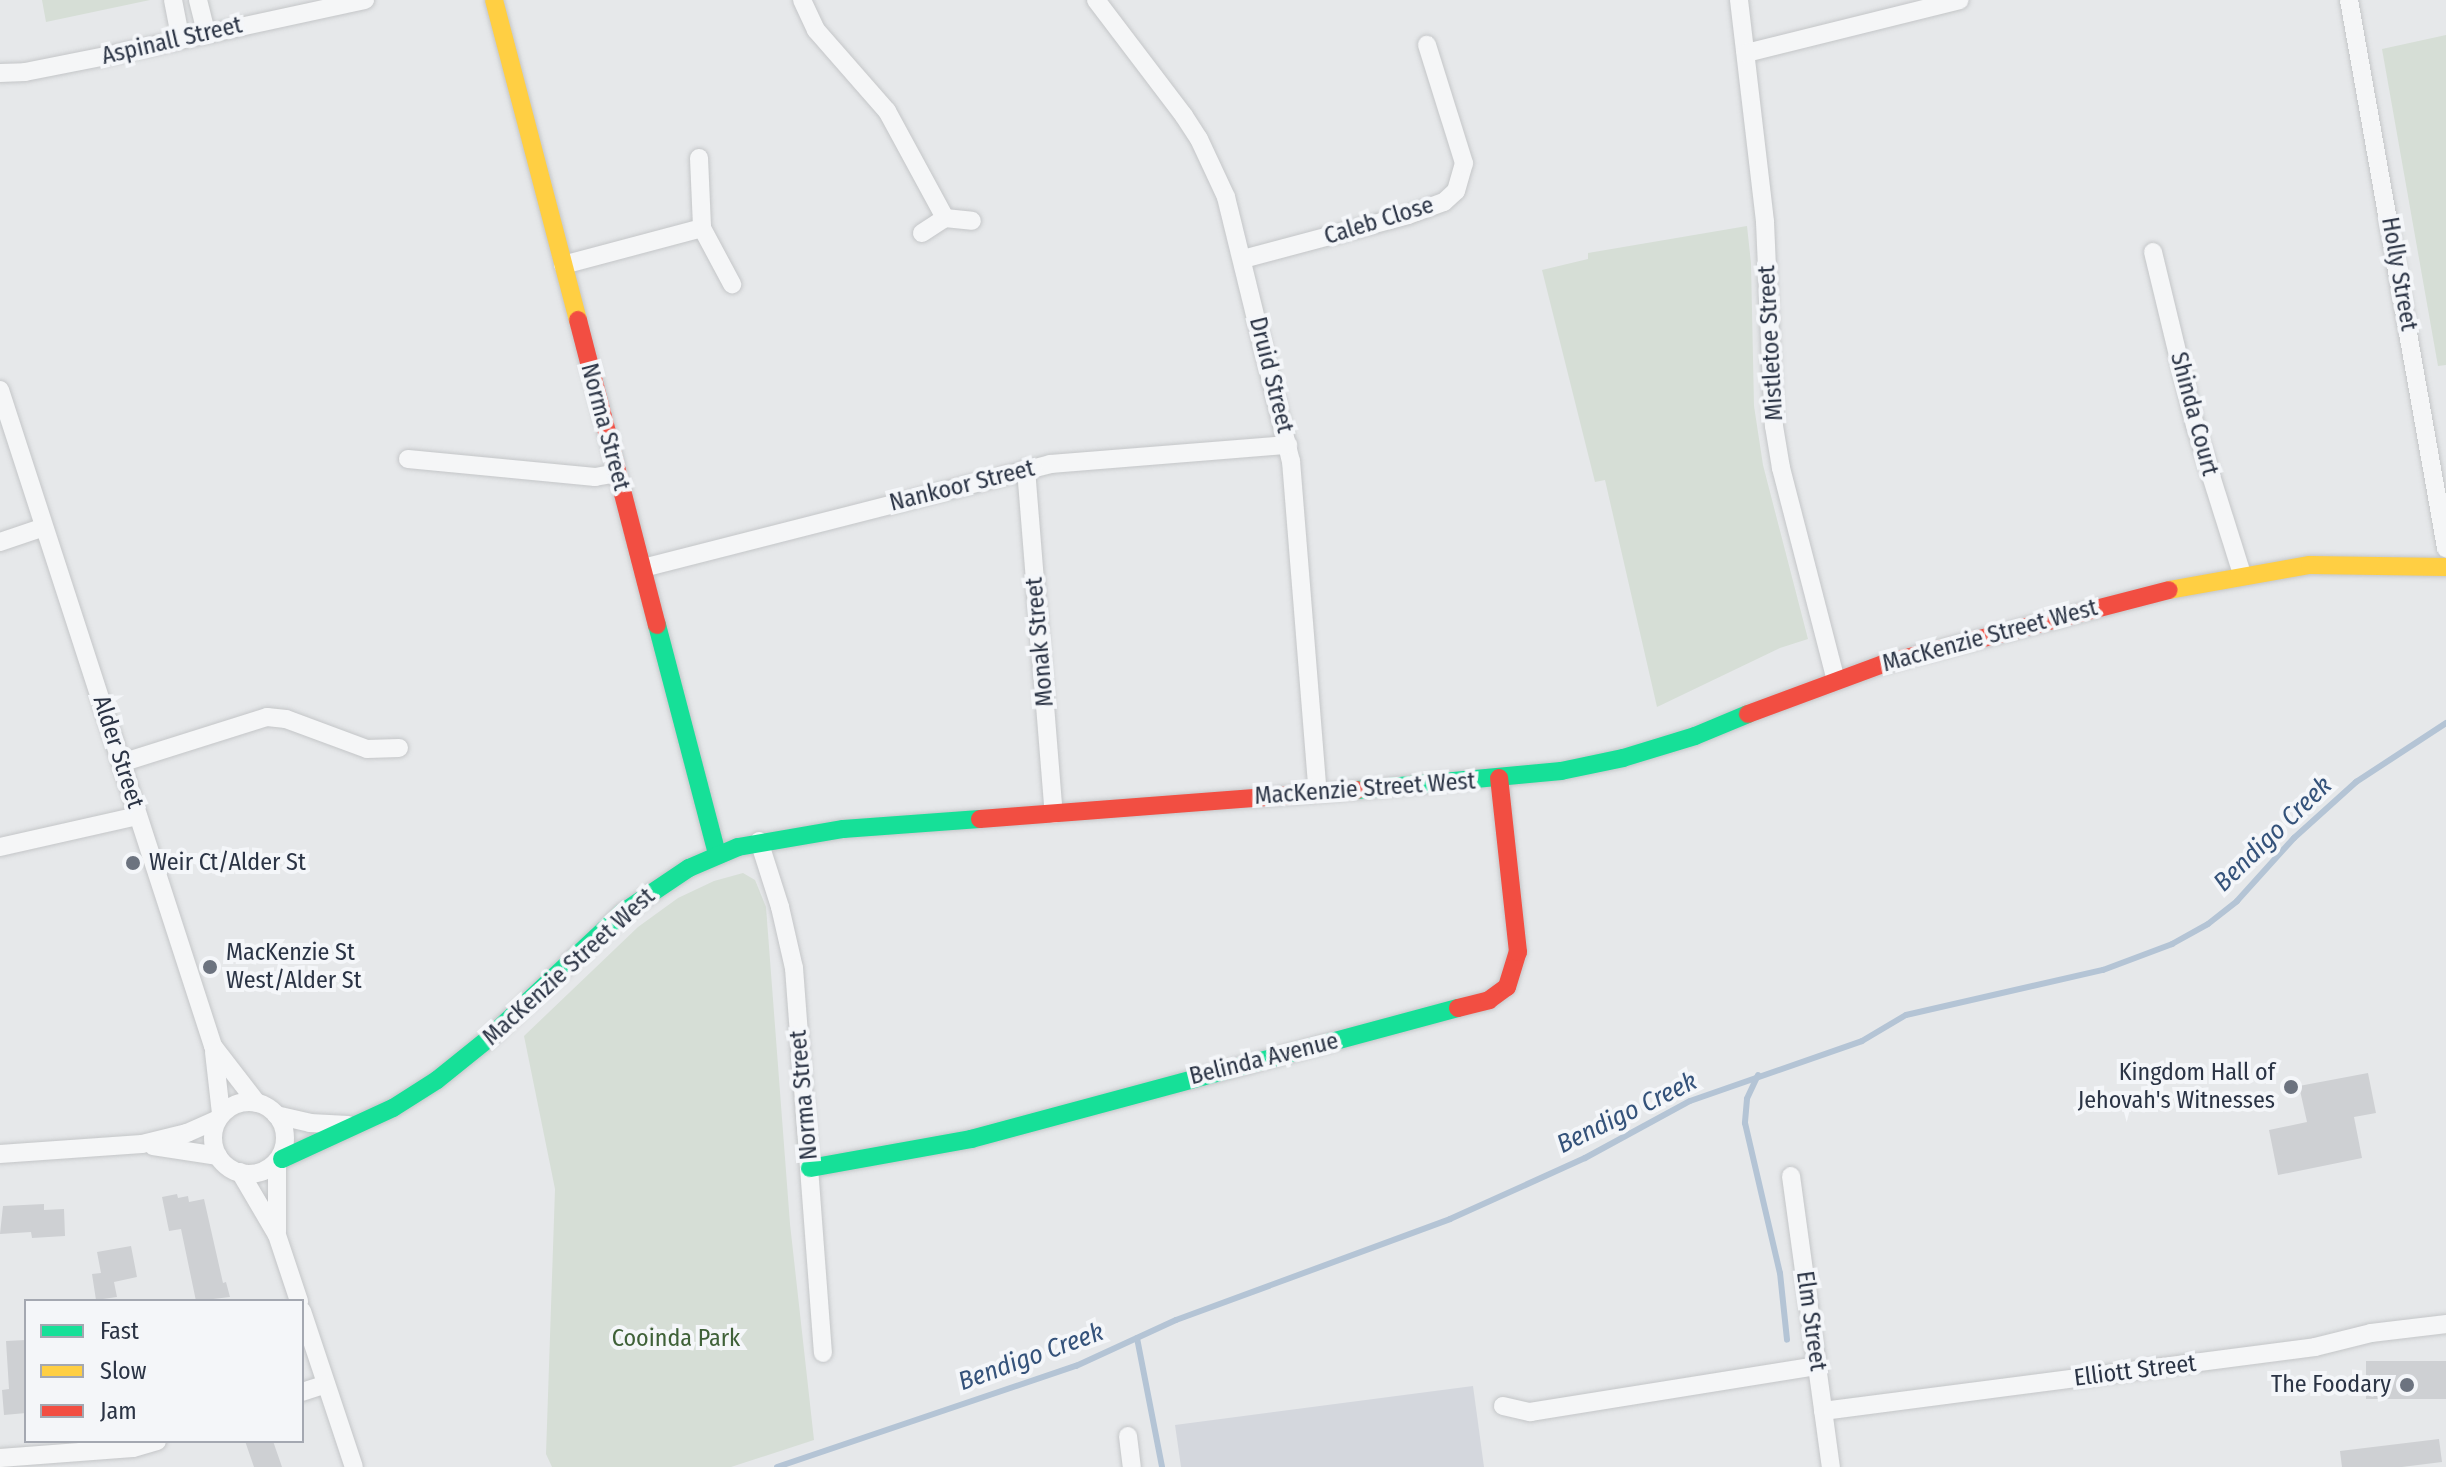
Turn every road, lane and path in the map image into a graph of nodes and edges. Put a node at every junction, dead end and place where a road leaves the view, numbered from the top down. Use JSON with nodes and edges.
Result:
{"nodes":[{"id":1,"x":173,"y":0,"type":"edge"},
{"id":2,"x":198,"y":0,"type":"edge"},
{"id":3,"x":365,"y":0,"type":"edge"},
{"id":4,"x":494,"y":0,"type":"edge"},
{"id":5,"x":802,"y":0,"type":"edge"},
{"id":6,"x":1096,"y":0,"type":"edge"},
{"id":7,"x":1739,"y":0,"type":"edge"},
{"id":8,"x":1960,"y":0,"type":"edge"},
{"id":9,"x":2349,"y":0,"type":"edge"},
{"id":10,"x":206,"y":32,"type":"junction"},
{"id":11,"x":180,"y":37,"type":"junction"},
{"id":12,"x":1427,"y":45,"type":"dead end"},
{"id":13,"x":1746,"y":53,"type":"junction"},
{"id":14,"x":25,"y":72,"type":"junction"},
{"id":15,"x":0,"y":73,"type":"edge"},
{"id":16,"x":0,"y":83,"type":"edge"},
{"id":17,"x":699,"y":158,"type":"dead end"},
{"id":18,"x":945,"y":218,"type":"junction"},
{"id":19,"x":972,"y":221,"type":"dead end"},
{"id":20,"x":702,"y":228,"type":"junction"},
{"id":21,"x":922,"y":233,"type":"dead end"},
{"id":22,"x":2153,"y":252,"type":"dead end"},
{"id":23,"x":1243,"y":259,"type":"junction"},
{"id":24,"x":563,"y":265,"type":"junction"},
{"id":25,"x":732,"y":284,"type":"dead end"},
{"id":26,"x":0,"y":390,"type":"edge"},
{"id":27,"x":1288,"y":445,"type":"junction"},
{"id":28,"x":408,"y":459,"type":"dead end"},
{"id":29,"x":1026,"y":469,"type":"junction"},
{"id":30,"x":617,"y":473,"type":"junction"},
{"id":31,"x":44,"y":527,"type":"junction"},
{"id":32,"x":0,"y":542,"type":"edge"},
{"id":33,"x":2446,"y":548,"type":"edge"},
{"id":34,"x":2446,"y":567,"type":"edge"},
{"id":35,"x":643,"y":568,"type":"junction"},
{"id":36,"x":2242,"y":574,"type":"junction"},
{"id":37,"x":1836,"y":680,"type":"junction"},
{"id":38,"x":399,"y":748,"type":"dead end"},
{"id":39,"x":121,"y":763,"type":"junction"},
{"id":40,"x":1499,"y":778,"type":"junction"},
{"id":41,"x":1318,"y":793,"type":"junction"},
{"id":42,"x":1054,"y":814,"type":"junction"},
{"id":43,"x":138,"y":816,"type":"junction"},
{"id":44,"x":759,"y":841,"type":"junction"},
{"id":45,"x":0,"y":847,"type":"edge"},
{"id":46,"x":717,"y":854,"type":"junction"},
{"id":47,"x":213,"y":1046,"type":"junction"},
{"id":48,"x":257,"y":1103,"type":"junction"},
{"id":49,"x":276,"y":1115,"type":"junction"},
{"id":50,"x":219,"y":1117,"type":"junction"},
{"id":51,"x":351,"y":1125,"type":"junction"},
{"id":52,"x":142,"y":1144,"type":"junction"},
{"id":53,"x":0,"y":1154,"type":"edge"},
{"id":54,"x":218,"y":1156,"type":"junction"},
{"id":55,"x":279,"y":1161,"type":"junction"},
{"id":56,"x":810,"y":1168,"type":"junction"},
{"id":57,"x":240,"y":1172,"type":"junction"},
{"id":58,"x":1791,"y":1176,"type":"dead end"},
{"id":59,"x":277,"y":1235,"type":"junction"},
{"id":60,"x":298,"y":1299,"type":"edge"},
{"id":61,"x":304,"y":1317,"type":"edge"},
{"id":62,"x":2446,"y":1324,"type":"edge"},
{"id":63,"x":823,"y":1353,"type":"dead end"},
{"id":64,"x":1817,"y":1366,"type":"junction"},
{"id":65,"x":326,"y":1384,"type":"junction"},
{"id":66,"x":304,"y":1391,"type":"edge"},
{"id":67,"x":1503,"y":1406,"type":"dead end"},
{"id":68,"x":1823,"y":1411,"type":"junction"},
{"id":69,"x":1128,"y":1436,"type":"dead end"},
{"id":70,"x":150,"y":1443,"type":"edge"},
{"id":71,"x":0,"y":1458,"type":"edge"},
{"id":72,"x":354,"y":1467,"type":"edge"},
{"id":73,"x":1132,"y":1467,"type":"edge"},
{"id":74,"x":1831,"y":1467,"type":"edge"}],
"edges":[{"from":1,"to":11,"type":"street"},
{"from":2,"to":10,"type":"street"},
{"from":3,"to":10,"type":"street","name":"Aspinall Street"},
{"from":4,"to":24,"type":"street","name":"Norma Street"},
{"from":5,"to":18,"type":"street"},
{"from":6,"to":23,"type":"street","name":"Druid Street"},
{"from":7,"to":13,"type":"street","name":"Mistletoe Street"},
{"from":8,"to":13,"type":"street"},
{"from":9,"to":33,"type":"street","name":"Holly Street"},
{"from":10,"to":11,"type":"street","name":"Aspinall Street"},
{"from":11,"to":14,"type":"street","name":"Aspinall Street"},
{"from":12,"to":23,"type":"street","name":"Caleb Close"},
{"from":13,"to":37,"type":"street","name":"Mistletoe Street"},
{"from":14,"to":15,"type":"street","name":"Aspinall Street"},
{"from":14,"to":16,"type":"street","name":"Aspinall Street"},
{"from":17,"to":20,"type":"street"},
{"from":18,"to":19,"type":"street"},
{"from":18,"to":21,"type":"street"},
{"from":20,"to":24,"type":"street"},
{"from":20,"to":25,"type":"street"},
{"from":22,"to":36,"type":"street","name":"Shinda Court"},
{"from":23,"to":27,"type":"street","name":"Druid Street"},
{"from":24,"to":30,"type":"street","name":"Norma Street"},
{"from":26,"to":31,"type":"street","name":"Alder Street"},
{"from":27,"to":29,"type":"street","name":"Nankoor Street"},
{"from":27,"to":41,"type":"street","name":"Druid Street"},
{"from":28,"to":30,"type":"street"},
{"from":29,"to":35,"type":"street","name":"Nankoor Street"},
{"from":29,"to":42,"type":"street","name":"Monak Street"},
{"from":30,"to":35,"type":"street","name":"Norma Street"},
{"from":31,"to":32,"type":"street"},
{"from":31,"to":39,"type":"street","name":"Alder Street"},
{"from":34,"to":36,"type":"street","name":"MacKenzie Street West"},
{"from":35,"to":46,"type":"street","name":"Norma Street"},
{"from":36,"to":37,"type":"street","name":"MacKenzie Street West"},
{"from":37,"to":40,"type":"street","name":"MacKenzie Street West"},
{"from":38,"to":39,"type":"street"},
{"from":39,"to":43,"type":"street","name":"Alder Street"},
{"from":40,"to":41,"type":"street","name":"MacKenzie Street West"},
{"from":40,"to":56,"type":"street","name":"Belinda Avenue"},
{"from":41,"to":42,"type":"street","name":"MacKenzie Street West"},
{"from":42,"to":44,"type":"street","name":"MacKenzie Street West"},
{"from":43,"to":45,"type":"street"},
{"from":43,"to":47,"type":"street","name":"Alder Street"},
{"from":44,"to":46,"type":"street","name":"MacKenzie Street West"},
{"from":44,"to":56,"type":"street","name":"Norma Street"},
{"from":46,"to":51,"type":"street","name":"MacKenzie Street West"},
{"from":47,"to":48,"type":"street","name":"Alder Street"},
{"from":47,"to":50,"type":"street"},
{"from":48,"to":49,"type":"street"},
{"from":48,"to":50,"type":"street"},
{"from":49,"to":51,"type":"street","name":"MacKenzie Street West"},
{"from":49,"to":55,"type":"street"},
{"from":50,"to":52,"type":"street"},
{"from":50,"to":54,"type":"street"},
{"from":51,"to":55,"type":"street","name":"MacKenzie Street West"},
{"from":52,"to":53,"type":"street"},
{"from":52,"to":54,"type":"street"},
{"from":54,"to":57,"type":"street"},
{"from":55,"to":57,"type":"street"},
{"from":55,"to":59,"type":"street"},
{"from":56,"to":63,"type":"street","name":"Norma Street"},
{"from":57,"to":59,"type":"street"},
{"from":58,"to":64,"type":"street","name":"Elm Street"},
{"from":59,"to":60,"type":"street"},
{"from":61,"to":65,"type":"street"},
{"from":62,"to":68,"type":"street","name":"Elliott Street"},
{"from":64,"to":67,"type":"street"},
{"from":64,"to":68,"type":"street","name":"Elm Street"},
{"from":65,"to":66,"type":"street"},
{"from":65,"to":72,"type":"street"},
{"from":68,"to":74,"type":"street","name":"Elm Street"},
{"from":69,"to":73,"type":"street"},
{"from":70,"to":71,"type":"street"}]}
